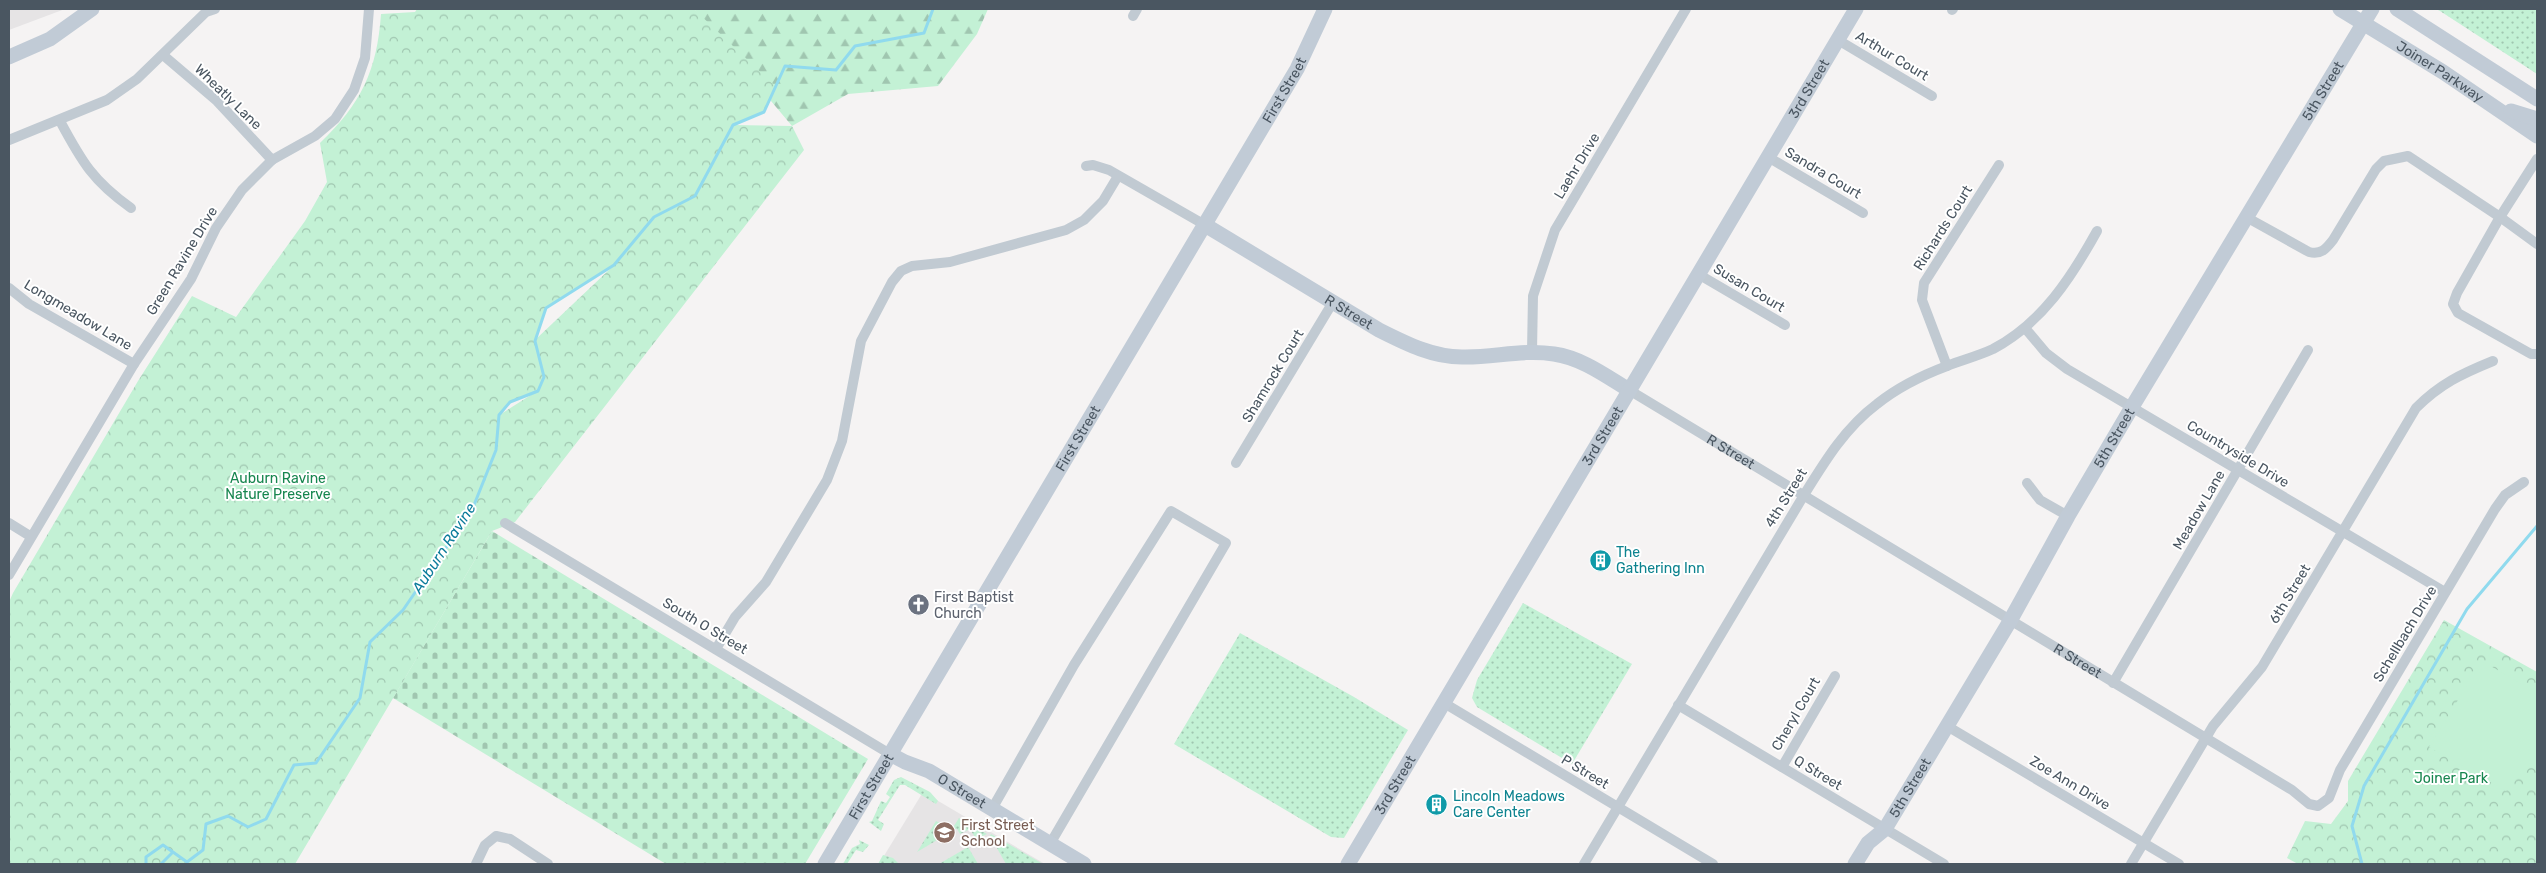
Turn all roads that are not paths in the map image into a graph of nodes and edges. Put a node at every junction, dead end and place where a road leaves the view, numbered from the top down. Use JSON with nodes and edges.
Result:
{"nodes":[{"id":1,"x":92,"y":9,"type":"edge"},
{"id":2,"x":215,"y":9,"type":"edge"},
{"id":3,"x":369,"y":9,"type":"edge"},
{"id":4,"x":1324,"y":9,"type":"edge"},
{"id":5,"x":1686,"y":9,"type":"edge"},
{"id":6,"x":1856,"y":9,"type":"edge"},
{"id":7,"x":2340,"y":9,"type":"edge"},
{"id":8,"x":2372,"y":9,"type":"edge"},
{"id":9,"x":2397,"y":9,"type":"edge"},
{"id":10,"x":2363,"y":23,"type":"junction"},
{"id":11,"x":1838,"y":40,"type":"junction"},
{"id":12,"x":163,"y":55,"type":"junction"},
{"id":13,"x":9,"y":57,"type":"edge"},
{"id":14,"x":1932,"y":96,"type":"dead end"},
{"id":15,"x":2537,"y":99,"type":"edge"},
{"id":16,"x":2493,"y":105,"type":"junction"},
{"id":17,"x":2537,"y":119,"type":"edge"},
{"id":18,"x":60,"y":121,"type":"junction"},
{"id":19,"x":2537,"y":136,"type":"edge"},
{"id":20,"x":9,"y":140,"type":"edge"},
{"id":21,"x":1768,"y":156,"type":"junction"},
{"id":22,"x":2537,"y":159,"type":"edge"},
{"id":23,"x":272,"y":160,"type":"junction"},
{"id":24,"x":1999,"y":165,"type":"dead end"},
{"id":25,"x":1086,"y":166,"type":"dead end"},
{"id":26,"x":1118,"y":176,"type":"junction"},
{"id":27,"x":131,"y":208,"type":"dead end"},
{"id":28,"x":1863,"y":213,"type":"dead end"},
{"id":29,"x":2246,"y":217,"type":"junction"},
{"id":30,"x":2500,"y":217,"type":"junction"},
{"id":31,"x":1205,"y":225,"type":"junction"},
{"id":32,"x":2097,"y":231,"type":"dead end"},
{"id":33,"x":2537,"y":244,"type":"edge"},
{"id":34,"x":1698,"y":274,"type":"junction"},
{"id":35,"x":9,"y":288,"type":"edge"},
{"id":36,"x":1332,"y":302,"type":"junction"},
{"id":37,"x":1785,"y":326,"type":"dead end"},
{"id":38,"x":2025,"y":328,"type":"junction"},
{"id":39,"x":2308,"y":350,"type":"dead end"},
{"id":40,"x":1532,"y":351,"type":"junction"},
{"id":41,"x":2537,"y":354,"type":"edge"},
{"id":42,"x":2492,"y":361,"type":"dead end"},
{"id":43,"x":134,"y":364,"type":"junction"},
{"id":44,"x":1947,"y":366,"type":"junction"},
{"id":45,"x":1629,"y":390,"type":"junction"},
{"id":46,"x":2132,"y":407,"type":"junction"},
{"id":47,"x":1236,"y":463,"type":"dead end"},
{"id":48,"x":2238,"y":470,"type":"junction"},
{"id":49,"x":2524,"y":482,"type":"dead end"},
{"id":50,"x":2027,"y":483,"type":"dead end"},
{"id":51,"x":1803,"y":496,"type":"junction"},
{"id":52,"x":2068,"y":516,"type":"junction"},
{"id":53,"x":505,"y":522,"type":"dead end"},
{"id":54,"x":9,"y":523,"type":"edge"},
{"id":55,"x":2343,"y":532,"type":"junction"},
{"id":56,"x":30,"y":536,"type":"junction"},
{"id":57,"x":9,"y":575,"type":"edge"},
{"id":58,"x":2445,"y":592,"type":"junction"},
{"id":59,"x":2010,"y":621,"type":"junction"},
{"id":60,"x":716,"y":649,"type":"junction"},
{"id":61,"x":1835,"y":676,"type":"dead end"},
{"id":62,"x":2113,"y":683,"type":"junction"},
{"id":63,"x":1444,"y":703,"type":"junction"},
{"id":64,"x":1678,"y":704,"type":"junction"},
{"id":65,"x":1947,"y":726,"type":"junction"},
{"id":66,"x":2206,"y":739,"type":"junction"},
{"id":67,"x":890,"y":754,"type":"junction"},
{"id":68,"x":1782,"y":767,"type":"junction"},
{"id":69,"x":2318,"y":806,"type":"joint"},
{"id":70,"x":1617,"y":807,"type":"junction"},
{"id":71,"x":992,"y":809,"type":"junction"},
{"id":72,"x":1885,"y":829,"type":"junction"},
{"id":73,"x":2143,"y":843,"type":"junction"},
{"id":74,"x":1050,"y":844,"type":"junction"},
{"id":75,"x":476,"y":864,"type":"edge"},
{"id":76,"x":548,"y":864,"type":"edge"},
{"id":77,"x":825,"y":864,"type":"edge"},
{"id":78,"x":1084,"y":864,"type":"edge"},
{"id":79,"x":1348,"y":864,"type":"edge"},
{"id":80,"x":1584,"y":864,"type":"edge"},
{"id":81,"x":1713,"y":864,"type":"edge"},
{"id":82,"x":1855,"y":864,"type":"edge"},
{"id":83,"x":1944,"y":864,"type":"edge"},
{"id":84,"x":2130,"y":864,"type":"edge"},
{"id":85,"x":2179,"y":864,"type":"edge"}],
"edges":[{"from":1,"to":13,"type":"street"},
{"from":2,"to":12,"type":"street"},
{"from":3,"to":23,"type":"street","name":"Green Ravine Drive"},
{"from":4,"to":31,"type":"street","name":"First Street"},
{"from":5,"to":40,"type":"street","name":"Laehr Drive"},
{"from":6,"to":11,"type":"street","name":"3rd Street"},
{"from":7,"to":10,"type":"street","name":"Joiner Parkway"},
{"from":8,"to":10,"type":"street","name":"5th Street"},
{"from":9,"to":15,"type":"street"},
{"from":10,"to":16,"type":"street","name":"Joiner Parkway"},
{"from":10,"to":29,"type":"street","name":"5th Street"},
{"from":11,"to":14,"type":"street","name":"Arthur Court"},
{"from":11,"to":21,"type":"street","name":"3rd Street"},
{"from":12,"to":18,"type":"street"},
{"from":12,"to":23,"type":"street","name":"Wheatly Lane"},
{"from":16,"to":17,"type":"street"},
{"from":16,"to":19,"type":"street","name":"Joiner Parkway"},
{"from":18,"to":20,"type":"street"},
{"from":18,"to":27,"type":"street"},
{"from":21,"to":28,"type":"street","name":"Sandra Court"},
{"from":21,"to":34,"type":"street","name":"3rd Street"},
{"from":22,"to":30,"type":"street"},
{"from":23,"to":43,"type":"street","name":"Green Ravine Drive"},
{"from":24,"to":44,"type":"street","name":"Richards Court"},
{"from":25,"to":26,"type":"street","name":"R Street"},
{"from":26,"to":31,"type":"street","name":"R Street"},
{"from":26,"to":60,"type":"street"},
{"from":29,"to":30,"type":"street"},
{"from":29,"to":46,"type":"street","name":"5th Street"},
{"from":30,"to":33,"type":"street"},
{"from":30,"to":41,"type":"street"},
{"from":31,"to":36,"type":"street","name":"R Street"},
{"from":31,"to":67,"type":"street","name":"First Street"},
{"from":32,"to":38,"type":"street","name":"4th Street"},
{"from":34,"to":37,"type":"street","name":"Susan Court"},
{"from":34,"to":45,"type":"street","name":"3rd Street"},
{"from":35,"to":43,"type":"street","name":"Longmeadow Lane"},
{"from":36,"to":40,"type":"street","name":"R Street"},
{"from":36,"to":47,"type":"street","name":"Shamrock Court"},
{"from":38,"to":44,"type":"street","name":"4th Street"},
{"from":38,"to":46,"type":"street","name":"Countryside Drive"},
{"from":39,"to":48,"type":"street","name":"Meadow Lane"},
{"from":40,"to":45,"type":"street","name":"R Street"},
{"from":42,"to":55,"type":"street","name":"6th Street"},
{"from":43,"to":56,"type":"street","name":"Green Ravine Drive"},
{"from":44,"to":51,"type":"street","name":"4th Street"},
{"from":45,"to":51,"type":"street","name":"R Street"},
{"from":45,"to":63,"type":"street","name":"3rd Street"},
{"from":46,"to":48,"type":"street","name":"Countryside Drive"},
{"from":46,"to":52,"type":"street","name":"5th Street"},
{"from":48,"to":55,"type":"street","name":"Countryside Drive"},
{"from":48,"to":62,"type":"street","name":"Meadow Lane"},
{"from":49,"to":58,"type":"street","name":"Schellbach Drive"},
{"from":50,"to":52,"type":"street"},
{"from":51,"to":59,"type":"street","name":"R Street"},
{"from":51,"to":64,"type":"street","name":"4th Street"},
{"from":52,"to":59,"type":"street","name":"5th Street"},
{"from":53,"to":60,"type":"street","name":"South O Street"},
{"from":54,"to":56,"type":"street"},
{"from":55,"to":58,"type":"street","name":"Countryside Drive"},
{"from":55,"to":66,"type":"street","name":"6th Street"},
{"from":56,"to":57,"type":"street","name":"Green Ravine Drive"},
{"from":58,"to":69,"type":"street","name":"Schellbach Drive"},
{"from":59,"to":62,"type":"street","name":"R Street"},
{"from":59,"to":65,"type":"street","name":"5th Street"},
{"from":60,"to":67,"type":"street","name":"South O Street"},
{"from":61,"to":68,"type":"street","name":"Cheryl Court"},
{"from":62,"to":66,"type":"street","name":"R Street"},
{"from":63,"to":70,"type":"street","name":"P Street"},
{"from":63,"to":79,"type":"street","name":"3rd Street"},
{"from":64,"to":68,"type":"street","name":"Q Street"},
{"from":64,"to":70,"type":"street","name":"4th Street"},
{"from":65,"to":72,"type":"street","name":"5th Street"},
{"from":65,"to":73,"type":"street","name":"Zoe Ann Drive"},
{"from":66,"to":69,"type":"street","name":"R Street"},
{"from":66,"to":73,"type":"street","name":"6th Street"},
{"from":67,"to":71,"type":"street","name":"O Street"},
{"from":67,"to":77,"type":"street","name":"First Street"},
{"from":68,"to":72,"type":"street","name":"Q Street"},
{"from":70,"to":80,"type":"street","name":"4th Street"},
{"from":70,"to":81,"type":"street","name":"P Street"},
{"from":71,"to":74,"type":"street","name":"O Street"},
{"from":71,"to":74,"type":"street"},
{"from":72,"to":82,"type":"street","name":"5th Street"},
{"from":72,"to":83,"type":"street","name":"Q Street"},
{"from":73,"to":84,"type":"street","name":"6th Street"},
{"from":73,"to":85,"type":"street","name":"Zoe Ann Drive"},
{"from":74,"to":78,"type":"street","name":"O Street"},
{"from":75,"to":76,"type":"street"}]}
